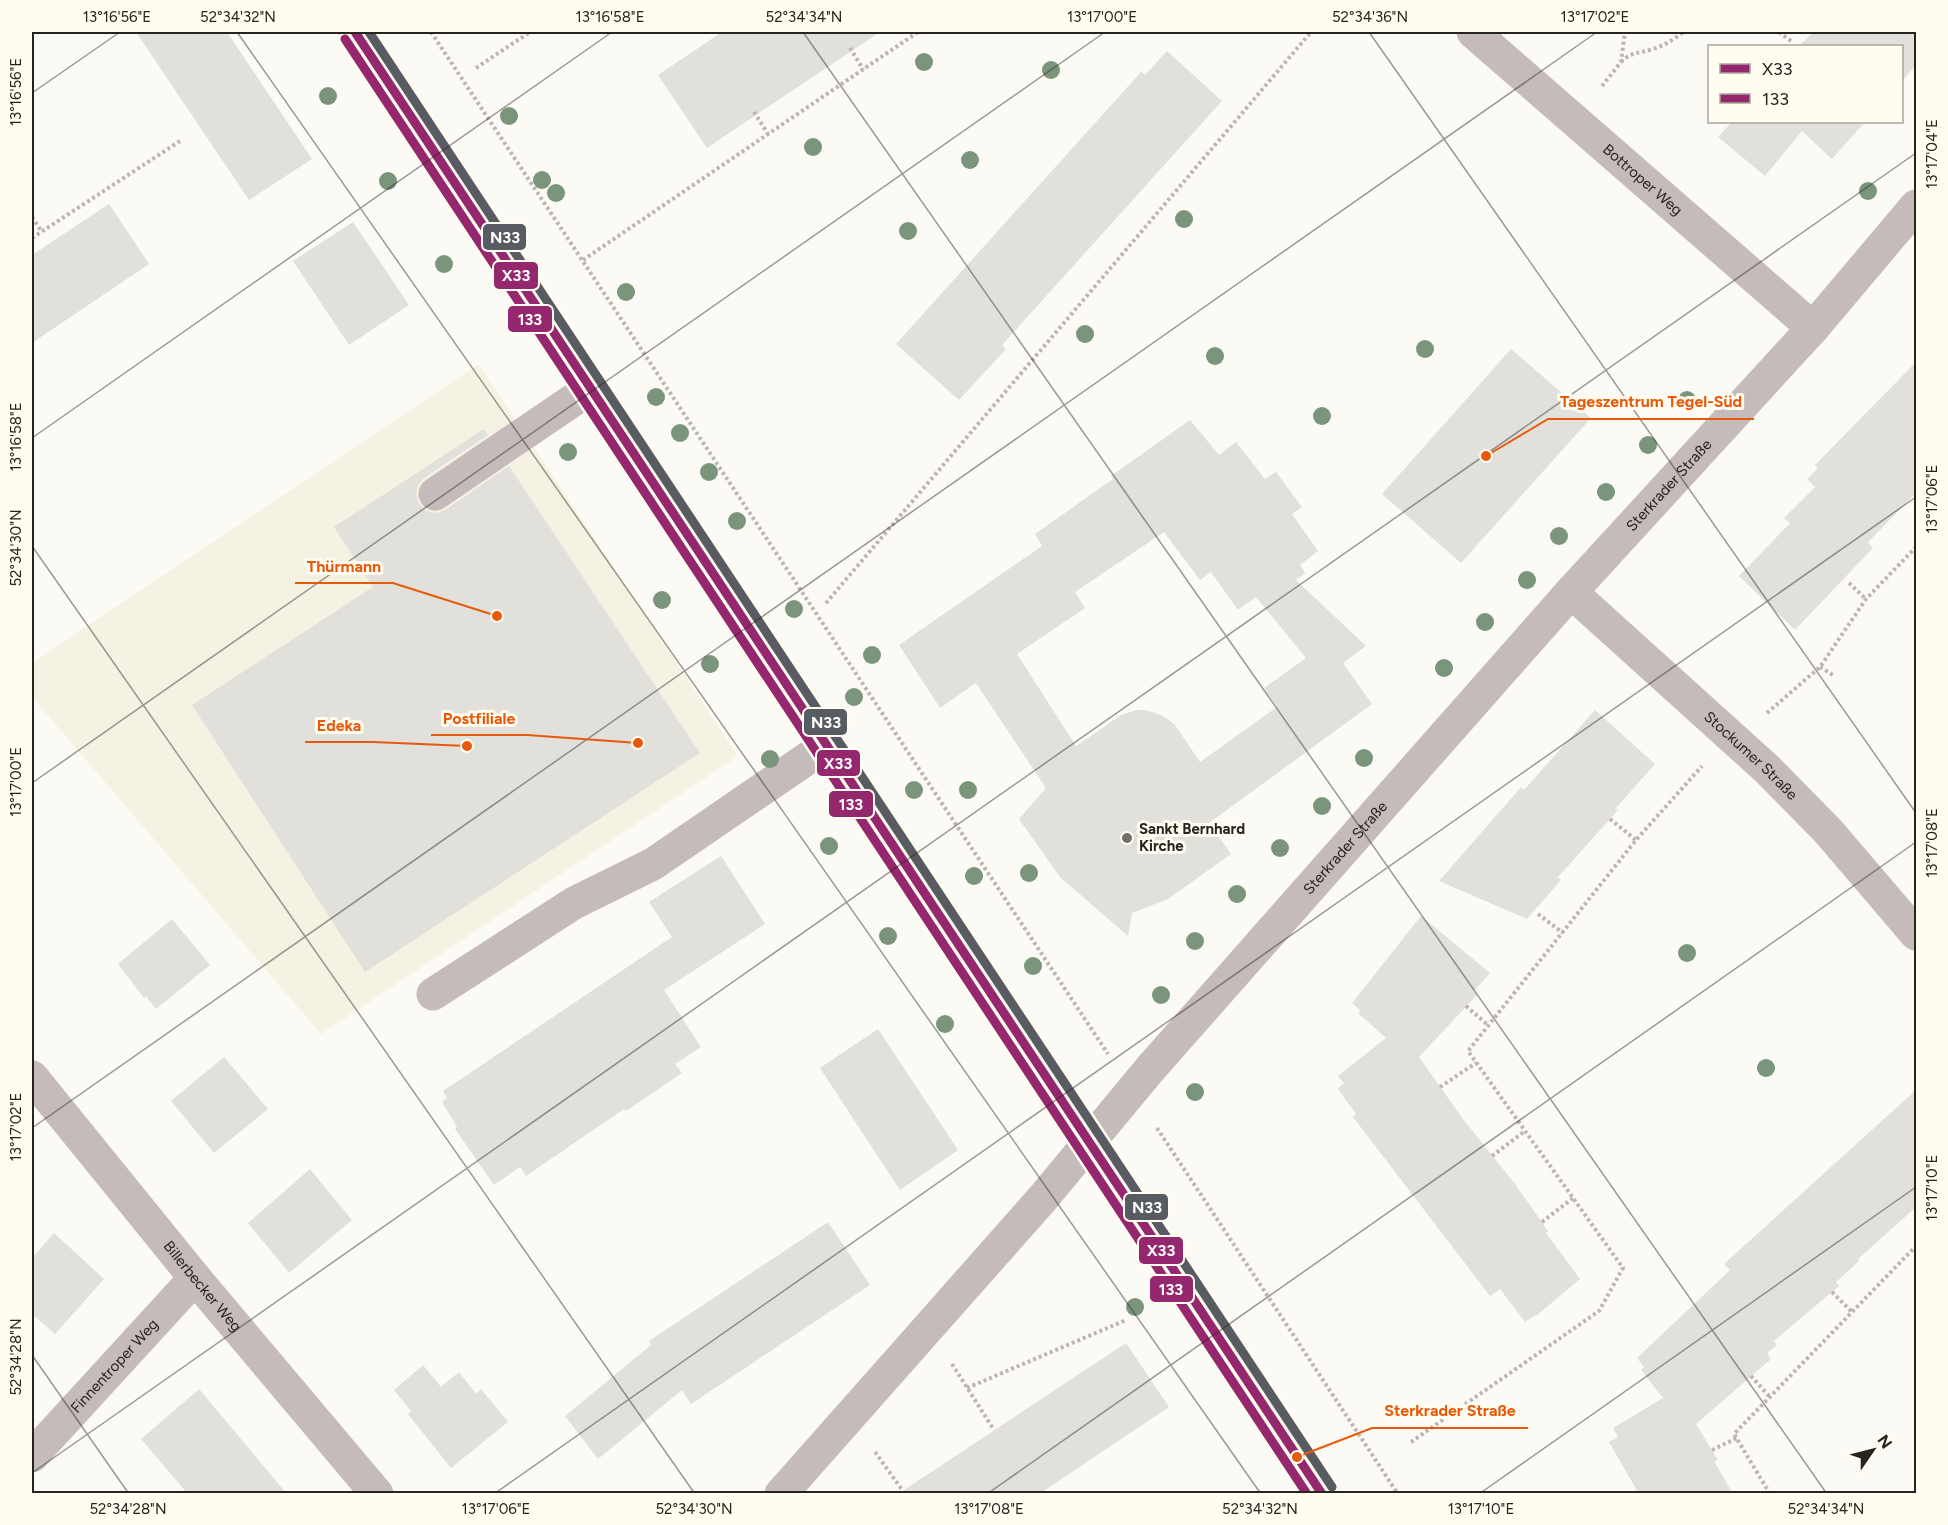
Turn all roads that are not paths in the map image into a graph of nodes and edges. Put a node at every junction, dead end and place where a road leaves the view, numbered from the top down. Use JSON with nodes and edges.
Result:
{"nodes":[{"id":1,"x":355,"y":32,"type":"edge"},
{"id":2,"x":1473,"y":32,"type":"edge"},
{"id":3,"x":1917,"y":206,"type":"edge"},
{"id":4,"x":1813,"y":328,"type":"junction"},
{"id":5,"x":591,"y":388,"type":"junction"},
{"id":6,"x":435,"y":494,"type":"dead end"},
{"id":7,"x":1571,"y":592,"type":"junction"},
{"id":8,"x":827,"y":745,"type":"junction"},
{"id":9,"x":1917,"y":934,"type":"edge"},
{"id":10,"x":433,"y":994,"type":"dead end"},
{"id":11,"x":32,"y":1077,"type":"edge"},
{"id":12,"x":1088,"y":1142,"type":"junction"},
{"id":13,"x":195,"y":1278,"type":"junction"},
{"id":14,"x":32,"y":1456,"type":"edge"},
{"id":15,"x":377,"y":1494,"type":"edge"},
{"id":16,"x":781,"y":1494,"type":"edge"},
{"id":17,"x":1322,"y":1494,"type":"edge"}],
"edges":[{"from":1,"to":5,"type":"main road"},
{"from":2,"to":4,"type":"street","name":"Bottroper Weg"},
{"from":3,"to":4,"type":"street","name":"Sterkrader Straße"},
{"from":4,"to":7,"type":"street","name":"Sterkrader Straße"},
{"from":5,"to":6,"type":"street"},
{"from":5,"to":8,"type":"main road"},
{"from":7,"to":9,"type":"street","name":"Stockumer Straße"},
{"from":7,"to":12,"type":"street","name":"Sterkrader Straße"},
{"from":8,"to":10,"type":"street"},
{"from":8,"to":12,"type":"main road"},
{"from":11,"to":13,"type":"street","name":"Billerbecker Weg"},
{"from":12,"to":16,"type":"street","name":"Sterkrader Straße"},
{"from":12,"to":17,"type":"main road"},
{"from":13,"to":14,"type":"street","name":"Finnentroper Weg"},
{"from":13,"to":15,"type":"street","name":"Billerbecker Weg"}]}
